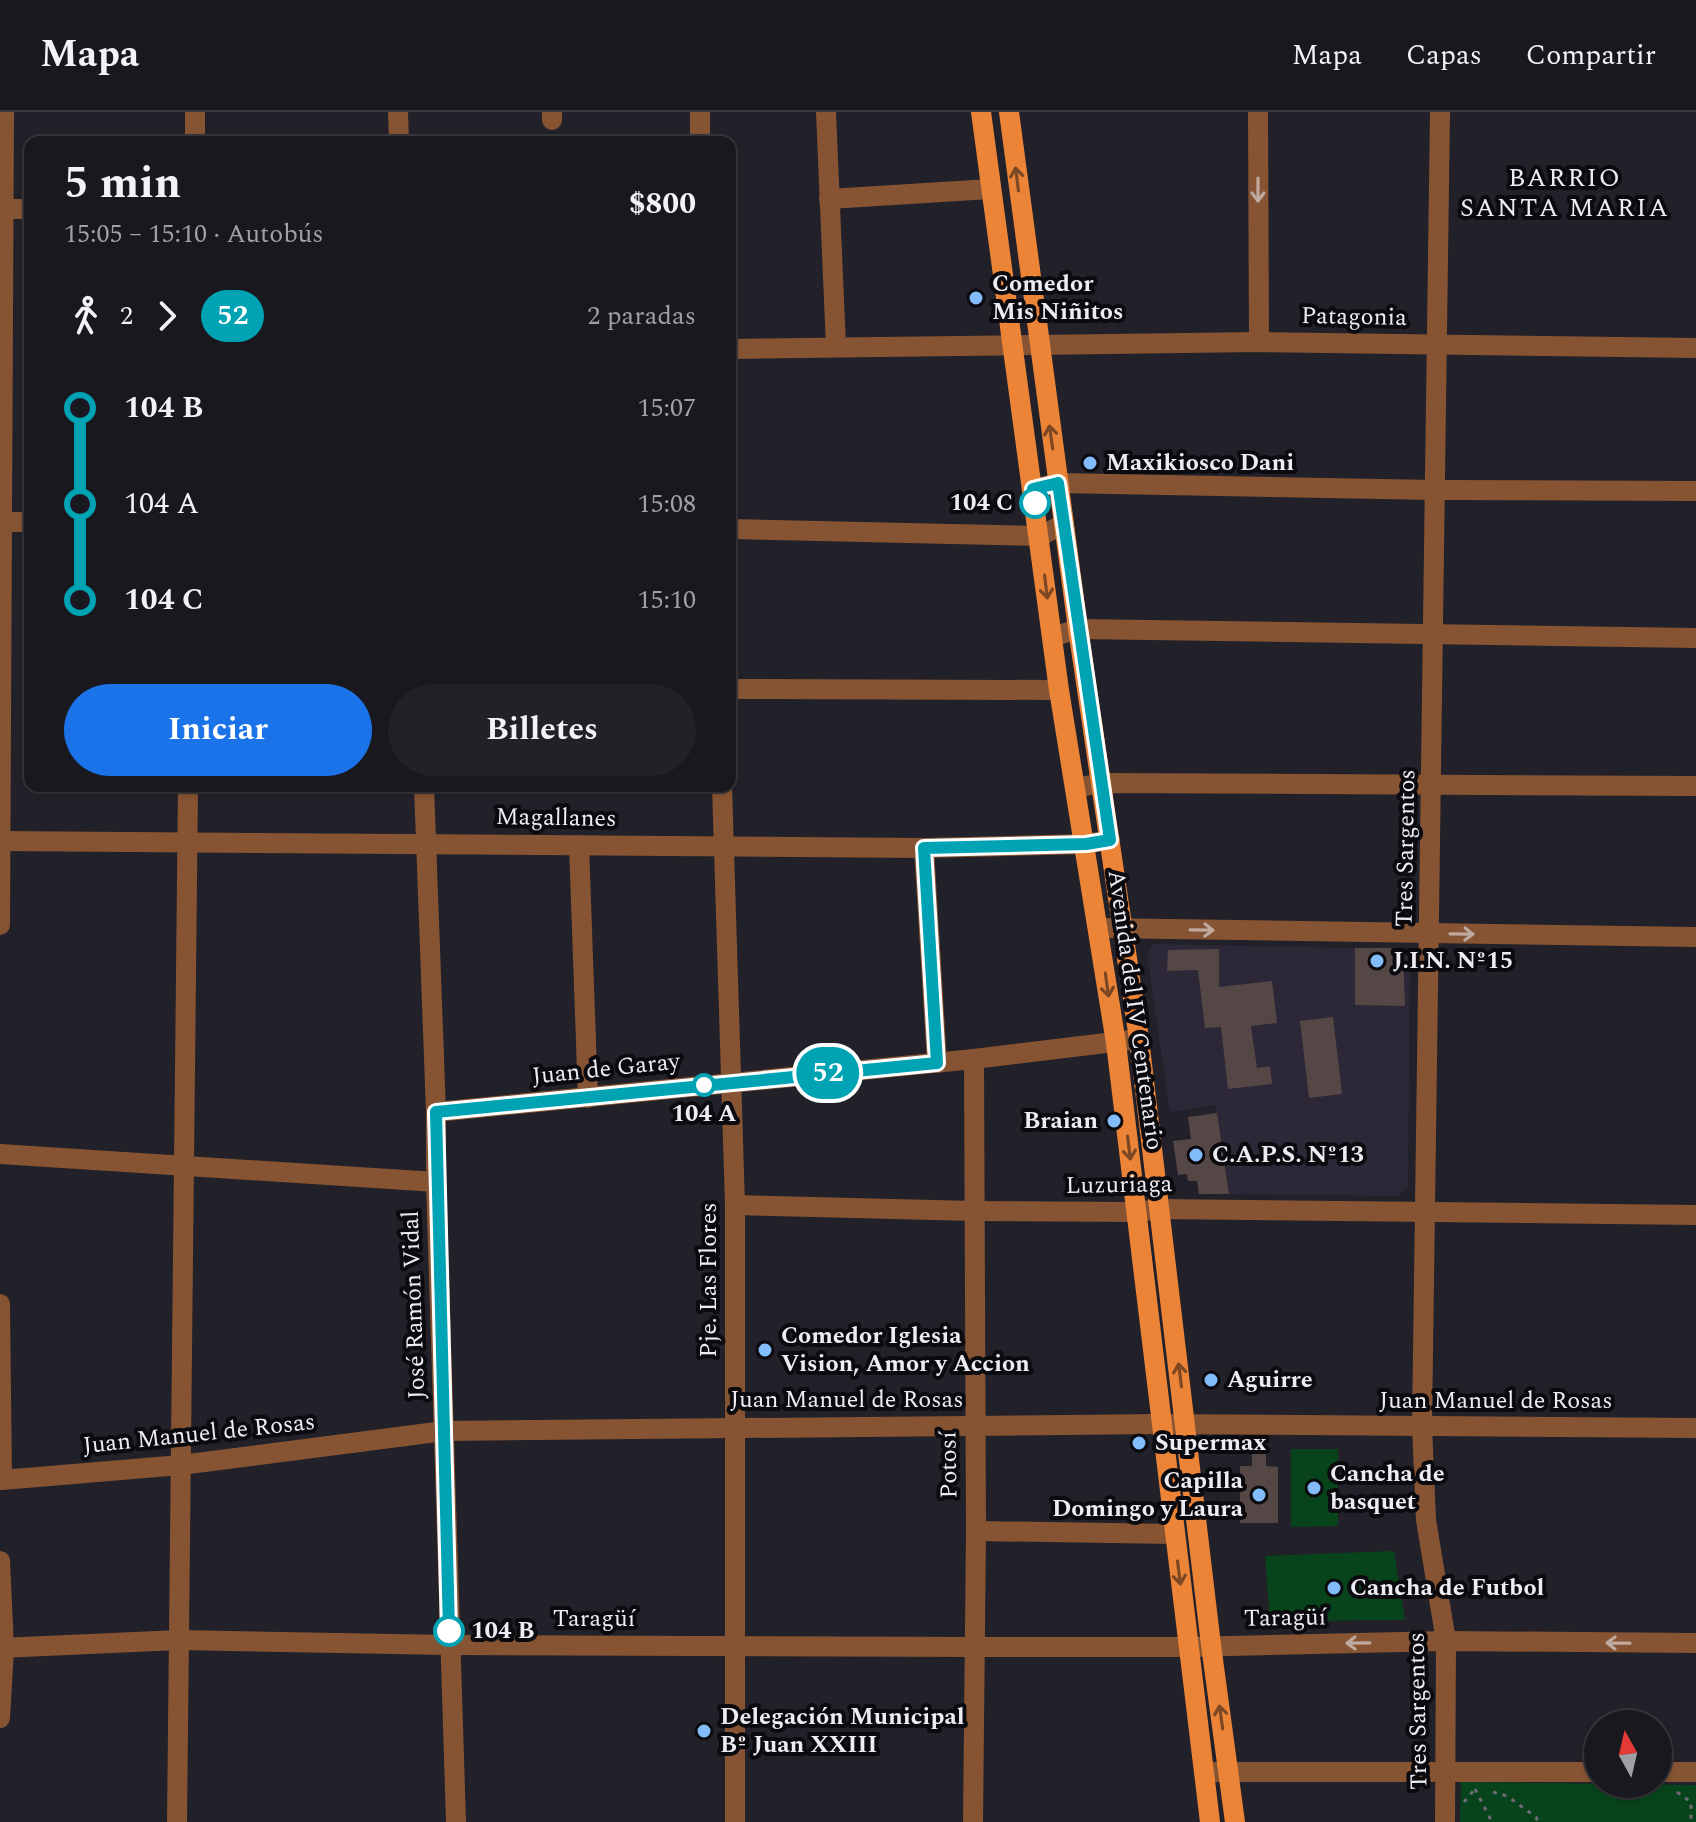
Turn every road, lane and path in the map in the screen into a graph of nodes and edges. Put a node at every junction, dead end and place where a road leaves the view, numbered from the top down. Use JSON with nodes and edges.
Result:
{"nodes":[{"id":1,"x":4,"y":112,"type":"edge"},
{"id":2,"x":195,"y":112,"type":"edge"},
{"id":3,"x":398,"y":112,"type":"edge"},
{"id":4,"x":700,"y":112,"type":"edge"},
{"id":5,"x":826,"y":112,"type":"edge"},
{"id":6,"x":981,"y":112,"type":"edge"},
{"id":7,"x":1009,"y":112,"type":"edge"},
{"id":8,"x":1258,"y":112,"type":"edge"},
{"id":9,"x":1440,"y":112,"type":"edge"},
{"id":10,"x":195,"y":136,"type":"edge"},
{"id":11,"x":399,"y":136,"type":"edge"},
{"id":12,"x":700,"y":136,"type":"edge"},
{"id":13,"x":990,"y":189,"type":"junction"},
{"id":14,"x":829,"y":199,"type":"junction"},
{"id":15,"x":2,"y":209,"type":"edge"},
{"id":16,"x":24,"y":209,"type":"edge"},
{"id":17,"x":1259,"y":342,"type":"junction"},
{"id":18,"x":1038,"y":343,"type":"junction"},
{"id":19,"x":1012,"y":344,"type":"junction"},
{"id":20,"x":1437,"y":344,"type":"junction"},
{"id":21,"x":836,"y":347,"type":"junction"},
{"id":22,"x":1696,"y":348,"type":"edge"},
{"id":23,"x":736,"y":349,"type":"edge"},
{"id":24,"x":1058,"y":483,"type":"junction"},
{"id":25,"x":1033,"y":489,"type":"junction"},
{"id":26,"x":1436,"y":490,"type":"junction"},
{"id":27,"x":1696,"y":491,"type":"edge"},
{"id":28,"x":1,"y":522,"type":"edge"},
{"id":29,"x":24,"y":522,"type":"edge"},
{"id":30,"x":1064,"y":524,"type":"junction"},
{"id":31,"x":736,"y":529,"type":"edge"},
{"id":32,"x":1040,"y":536,"type":"junction"},
{"id":33,"x":1078,"y":629,"type":"junction"},
{"id":34,"x":1434,"y":633,"type":"junction"},
{"id":35,"x":1052,"y":637,"type":"junction"},
{"id":36,"x":1696,"y":638,"type":"edge"},
{"id":37,"x":736,"y":689,"type":"edge"},
{"id":38,"x":1059,"y":690,"type":"junction"},
{"id":39,"x":1101,"y":783,"type":"junction"},
{"id":40,"x":1433,"y":783,"type":"junction"},
{"id":41,"x":1696,"y":786,"type":"edge"},
{"id":42,"x":1076,"y":788,"type":"junction"},
{"id":43,"x":188,"y":792,"type":"edge"},
{"id":44,"x":424,"y":792,"type":"edge"},
{"id":45,"x":722,"y":792,"type":"edge"},
{"id":46,"x":1110,"y":840,"type":"junction"},
{"id":47,"x":0,"y":841,"type":"edge"},
{"id":48,"x":425,"y":843,"type":"junction"},
{"id":49,"x":187,"y":844,"type":"junction"},
{"id":50,"x":1086,"y":844,"type":"junction"},
{"id":51,"x":579,"y":845,"type":"junction"},
{"id":52,"x":724,"y":845,"type":"junction"},
{"id":53,"x":924,"y":848,"type":"junction"},
{"id":54,"x":0,"y":925,"type":"edge"},
{"id":55,"x":1099,"y":928,"type":"junction"},
{"id":56,"x":1124,"y":929,"type":"junction"},
{"id":57,"x":1430,"y":934,"type":"junction"},
{"id":58,"x":1696,"y":937,"type":"edge"},
{"id":59,"x":1139,"y":1039,"type":"junction"},
{"id":60,"x":1116,"y":1043,"type":"junction"},
{"id":61,"x":974,"y":1059,"type":"junction"},
{"id":62,"x":937,"y":1063,"type":"junction"},
{"id":63,"x":732,"y":1082,"type":"junction"},
{"id":64,"x":588,"y":1098,"type":"junction"},
{"id":65,"x":436,"y":1112,"type":"junction"},
{"id":66,"x":0,"y":1154,"type":"edge"},
{"id":67,"x":185,"y":1167,"type":"junction"},
{"id":68,"x":436,"y":1182,"type":"junction"},
{"id":69,"x":735,"y":1205,"type":"junction"},
{"id":70,"x":1159,"y":1209,"type":"junction"},
{"id":71,"x":975,"y":1211,"type":"junction"},
{"id":72,"x":1425,"y":1211,"type":"junction"},
{"id":73,"x":1137,"y":1212,"type":"junction"},
{"id":74,"x":1696,"y":1215,"type":"edge"},
{"id":75,"x":0,"y":1304,"type":"edge"},
{"id":76,"x":1160,"y":1424,"type":"junction"},
{"id":77,"x":975,"y":1425,"type":"junction"},
{"id":78,"x":1186,"y":1425,"type":"junction"},
{"id":79,"x":736,"y":1426,"type":"junction"},
{"id":80,"x":1422,"y":1426,"type":"junction"},
{"id":81,"x":1696,"y":1428,"type":"edge"},
{"id":82,"x":444,"y":1431,"type":"junction"},
{"id":83,"x":181,"y":1465,"type":"junction"},
{"id":84,"x":976,"y":1531,"type":"junction"},
{"id":85,"x":1174,"y":1534,"type":"junction"},
{"id":86,"x":0,"y":1561,"type":"edge"},
{"id":87,"x":179,"y":1640,"type":"junction"},
{"id":88,"x":1446,"y":1641,"type":"junction"},
{"id":89,"x":1696,"y":1643,"type":"edge"},
{"id":90,"x":449,"y":1645,"type":"junction"},
{"id":91,"x":736,"y":1645,"type":"junction"},
{"id":92,"x":1211,"y":1645,"type":"junction"},
{"id":93,"x":974,"y":1647,"type":"junction"},
{"id":94,"x":1188,"y":1647,"type":"junction"},
{"id":95,"x":2,"y":1648,"type":"edge"},
{"id":96,"x":0,"y":1718,"type":"edge"},
{"id":97,"x":1229,"y":1771,"type":"junction"},
{"id":98,"x":1204,"y":1772,"type":"junction"},
{"id":99,"x":1584,"y":1772,"type":"edge"},
{"id":100,"x":1672,"y":1772,"type":"edge"},
{"id":101,"x":1696,"y":1772,"type":"edge"},
{"id":102,"x":1445,"y":1773,"type":"junction"},
{"id":103,"x":1485,"y":1789,"type":"dead end"},
{"id":104,"x":1464,"y":1811,"type":"dead end"},
{"id":105,"x":177,"y":1822,"type":"edge"},
{"id":106,"x":456,"y":1822,"type":"edge"},
{"id":107,"x":735,"y":1822,"type":"edge"},
{"id":108,"x":973,"y":1822,"type":"edge"},
{"id":109,"x":1210,"y":1822,"type":"edge"},
{"id":110,"x":1235,"y":1822,"type":"edge"},
{"id":111,"x":1445,"y":1822,"type":"edge"},
{"id":112,"x":1492,"y":1822,"type":"edge"},
{"id":113,"x":1538,"y":1822,"type":"edge"}],
"edges":[{"from":1,"to":15,"type":"street"},
{"from":2,"to":10,"type":"street"},
{"from":3,"to":11,"type":"street"},
{"from":4,"to":12,"type":"street"},
{"from":5,"to":14,"type":"street"},
{"from":6,"to":13,"type":"main road","name":"Avenida del IV Centenario"},
{"from":18,"to":7,"type":"main road","name":"Avenida del IV Centenario","one_way":true},
{"from":8,"to":17,"type":"street","one_way":true},
{"from":9,"to":20,"type":"street","name":"Tres Sargentos"},
{"from":13,"to":14,"type":"street"},
{"from":13,"to":19,"type":"main road","name":"Avenida del IV Centenario"},
{"from":14,"to":21,"type":"street"},
{"from":15,"to":16,"type":"street"},
{"from":15,"to":28,"type":"street"},
{"from":17,"to":18,"type":"street","name":"Patagonia"},
{"from":17,"to":20,"type":"street","name":"Patagonia"},
{"from":18,"to":19,"type":"street","name":"Patagonia"},
{"from":24,"to":18,"type":"main road","name":"Avenida del IV Centenario","one_way":true},
{"from":19,"to":21,"type":"street","name":"Patagonia"},
{"from":19,"to":25,"type":"main road","name":"Avenida del IV Centenario"},
{"from":20,"to":22,"type":"street","name":"Patagonia"},
{"from":20,"to":26,"type":"street","name":"Tres Sargentos"},
{"from":21,"to":23,"type":"street","name":"Patagonia"},
{"from":24,"to":25,"type":"street"},
{"from":24,"to":26,"type":"street"},
{"from":24,"to":30,"type":"main road","name":"Avenida del IV Centenario"},
{"from":25,"to":32,"type":"main road","name":"Avenida del IV Centenario"},
{"from":26,"to":27,"type":"street"},
{"from":26,"to":34,"type":"street","name":"Tres Sargentos"},
{"from":28,"to":29,"type":"street"},
{"from":28,"to":47,"type":"street"},
{"from":30,"to":32,"type":"street"},
{"from":30,"to":33,"type":"main road","name":"Avenida del IV Centenario"},
{"from":31,"to":32,"type":"street"},
{"from":32,"to":35,"type":"main road","name":"Avenida del IV Centenario","one_way":true},
{"from":33,"to":34,"type":"street"},
{"from":33,"to":35,"type":"street"},
{"from":33,"to":39,"type":"main road","name":"Avenida del IV Centenario"},
{"from":34,"to":36,"type":"street"},
{"from":34,"to":40,"type":"street","name":"Tres Sargentos"},
{"from":35,"to":38,"type":"main road","name":"Avenida del IV Centenario"},
{"from":37,"to":38,"type":"street"},
{"from":38,"to":42,"type":"main road","name":"Avenida del IV Centenario"},
{"from":39,"to":40,"type":"street"},
{"from":39,"to":42,"type":"street"},
{"from":39,"to":46,"type":"main road","name":"Avenida del IV Centenario"},
{"from":40,"to":41,"type":"street"},
{"from":40,"to":57,"type":"street","name":"Tres Sargentos"},
{"from":42,"to":50,"type":"main road","name":"Avenida del IV Centenario"},
{"from":43,"to":49,"type":"street"},
{"from":44,"to":48,"type":"street","name":"José Ramón Vidal"},
{"from":45,"to":52,"type":"street","name":"Pje. Las Flores"},
{"from":46,"to":50,"type":"street","name":"Magallanes"},
{"from":46,"to":56,"type":"main road","name":"Avenida del IV Centenario"},
{"from":47,"to":49,"type":"street","name":"Magallanes"},
{"from":47,"to":54,"type":"street"},
{"from":48,"to":49,"type":"street","name":"Magallanes"},
{"from":48,"to":51,"type":"street","name":"Magallanes"},
{"from":48,"to":65,"type":"street","name":"José Ramón Vidal"},
{"from":49,"to":67,"type":"street"},
{"from":50,"to":53,"type":"street","name":"Magallanes"},
{"from":50,"to":55,"type":"main road","name":"Avenida del IV Centenario"},
{"from":51,"to":52,"type":"street","name":"Magallanes"},
{"from":51,"to":64,"type":"street"},
{"from":52,"to":53,"type":"street","name":"Magallanes"},
{"from":52,"to":63,"type":"street","name":"Pje. Las Flores"},
{"from":53,"to":62,"type":"street"},
{"from":55,"to":56,"type":"street"},
{"from":55,"to":60,"type":"main road","name":"Avenida del IV Centenario","one_way":true},
{"from":56,"to":57,"type":"street","one_way":true},
{"from":56,"to":59,"type":"main road","name":"Avenida del IV Centenario"},
{"from":57,"to":58,"type":"street","one_way":true},
{"from":57,"to":72,"type":"street","name":"Tres Sargentos"},
{"from":59,"to":60,"type":"street","name":"Juan de Garay"},
{"from":59,"to":70,"type":"main road","name":"Avenida del IV Centenario"},
{"from":60,"to":61,"type":"street","name":"Juan de Garay"},
{"from":60,"to":73,"type":"main road","name":"Avenida del IV Centenario","one_way":true},
{"from":61,"to":62,"type":"street","name":"Juan de Garay"},
{"from":61,"to":71,"type":"street","name":"Potosí"},
{"from":62,"to":63,"type":"street","name":"Juan de Garay"},
{"from":63,"to":64,"type":"street","name":"Juan de Garay"},
{"from":63,"to":69,"type":"street","name":"Pje. Las Flores"},
{"from":64,"to":65,"type":"street","name":"Juan de Garay"},
{"from":65,"to":68,"type":"street","name":"José Ramón Vidal"},
{"from":66,"to":67,"type":"street"},
{"from":67,"to":68,"type":"street"},
{"from":67,"to":83,"type":"street"},
{"from":68,"to":82,"type":"street","name":"José Ramón Vidal"},
{"from":69,"to":71,"type":"street","name":"Luzuriaga"},
{"from":69,"to":79,"type":"street","name":"Pje. Las Flores"},
{"from":70,"to":72,"type":"street","name":"Luzuriaga"},
{"from":70,"to":73,"type":"street","name":"Luzuriaga"},
{"from":78,"to":70,"type":"main road","name":"Avenida del IV Centenario","one_way":true},
{"from":71,"to":73,"type":"street","name":"Luzuriaga"},
{"from":71,"to":77,"type":"street","name":"Potosí"},
{"from":72,"to":74,"type":"street","name":"Luzuriaga"},
{"from":72,"to":80,"type":"street","name":"Tres Sargentos"},
{"from":73,"to":76,"type":"main road","name":"Avenida del IV Centenario"},
{"from":75,"to":83,"type":"street","name":"Juan Manuel de Rosas"},
{"from":76,"to":77,"type":"street","name":"Juan Manuel de Rosas"},
{"from":76,"to":78,"type":"street","name":"Juan Manuel de Rosas"},
{"from":76,"to":85,"type":"main road","name":"Avenida del IV Centenario"},
{"from":77,"to":79,"type":"street","name":"Juan Manuel de Rosas"},
{"from":77,"to":84,"type":"street","name":"Potosí"},
{"from":78,"to":80,"type":"street","name":"Juan Manuel de Rosas"},
{"from":78,"to":92,"type":"main road","name":"Avenida del IV Centenario"},
{"from":79,"to":82,"type":"street","name":"Juan Manuel de Rosas"},
{"from":79,"to":91,"type":"street","name":"Pje. Las Flores"},
{"from":80,"to":81,"type":"street","name":"Juan Manuel de Rosas"},
{"from":80,"to":88,"type":"street","name":"Tres Sargentos"},
{"from":82,"to":83,"type":"street","name":"Juan Manuel de Rosas"},
{"from":82,"to":90,"type":"street","name":"José Ramón Vidal"},
{"from":83,"to":87,"type":"street"},
{"from":84,"to":85,"type":"street"},
{"from":84,"to":93,"type":"street","name":"Potosí"},
{"from":85,"to":94,"type":"main road","name":"Avenida del IV Centenario","one_way":true},
{"from":86,"to":95,"type":"street"},
{"from":87,"to":90,"type":"street","name":"Taragüí"},
{"from":87,"to":95,"type":"street","name":"Taragüí"},
{"from":87,"to":105,"type":"street"},
{"from":89,"to":88,"type":"street","name":"Taragüí","one_way":true},
{"from":88,"to":92,"type":"street","name":"Taragüí","one_way":true},
{"from":88,"to":102,"type":"street","name":"Tres Sargentos"},
{"from":90,"to":91,"type":"street","name":"Taragüí"},
{"from":90,"to":106,"type":"street","name":"José Ramón Vidal"},
{"from":91,"to":93,"type":"street","name":"Taragüí"},
{"from":91,"to":107,"type":"street","name":"Pje. Las Flores"},
{"from":92,"to":94,"type":"street","name":"Taragüí"},
{"from":97,"to":92,"type":"main road","name":"Avenida del IV Centenario","one_way":true},
{"from":93,"to":94,"type":"street","name":"Taragüí"},
{"from":93,"to":108,"type":"street","name":"Potosí"},
{"from":94,"to":98,"type":"main road","name":"Avenida del IV Centenario"},
{"from":95,"to":96,"type":"street"},
{"from":97,"to":98,"type":"street"},
{"from":97,"to":102,"type":"street"},
{"from":97,"to":110,"type":"main road","name":"Avenida del IV Centenario"},
{"from":98,"to":109,"type":"main road","name":"Avenida del IV Centenario"},
{"from":99,"to":102,"type":"street"},
{"from":100,"to":101,"type":"street"},
{"from":102,"to":111,"type":"street","name":"Tres Sargentos"},
{"from":103,"to":113,"type":"path"},
{"from":104,"to":112,"type":"path"}]}
